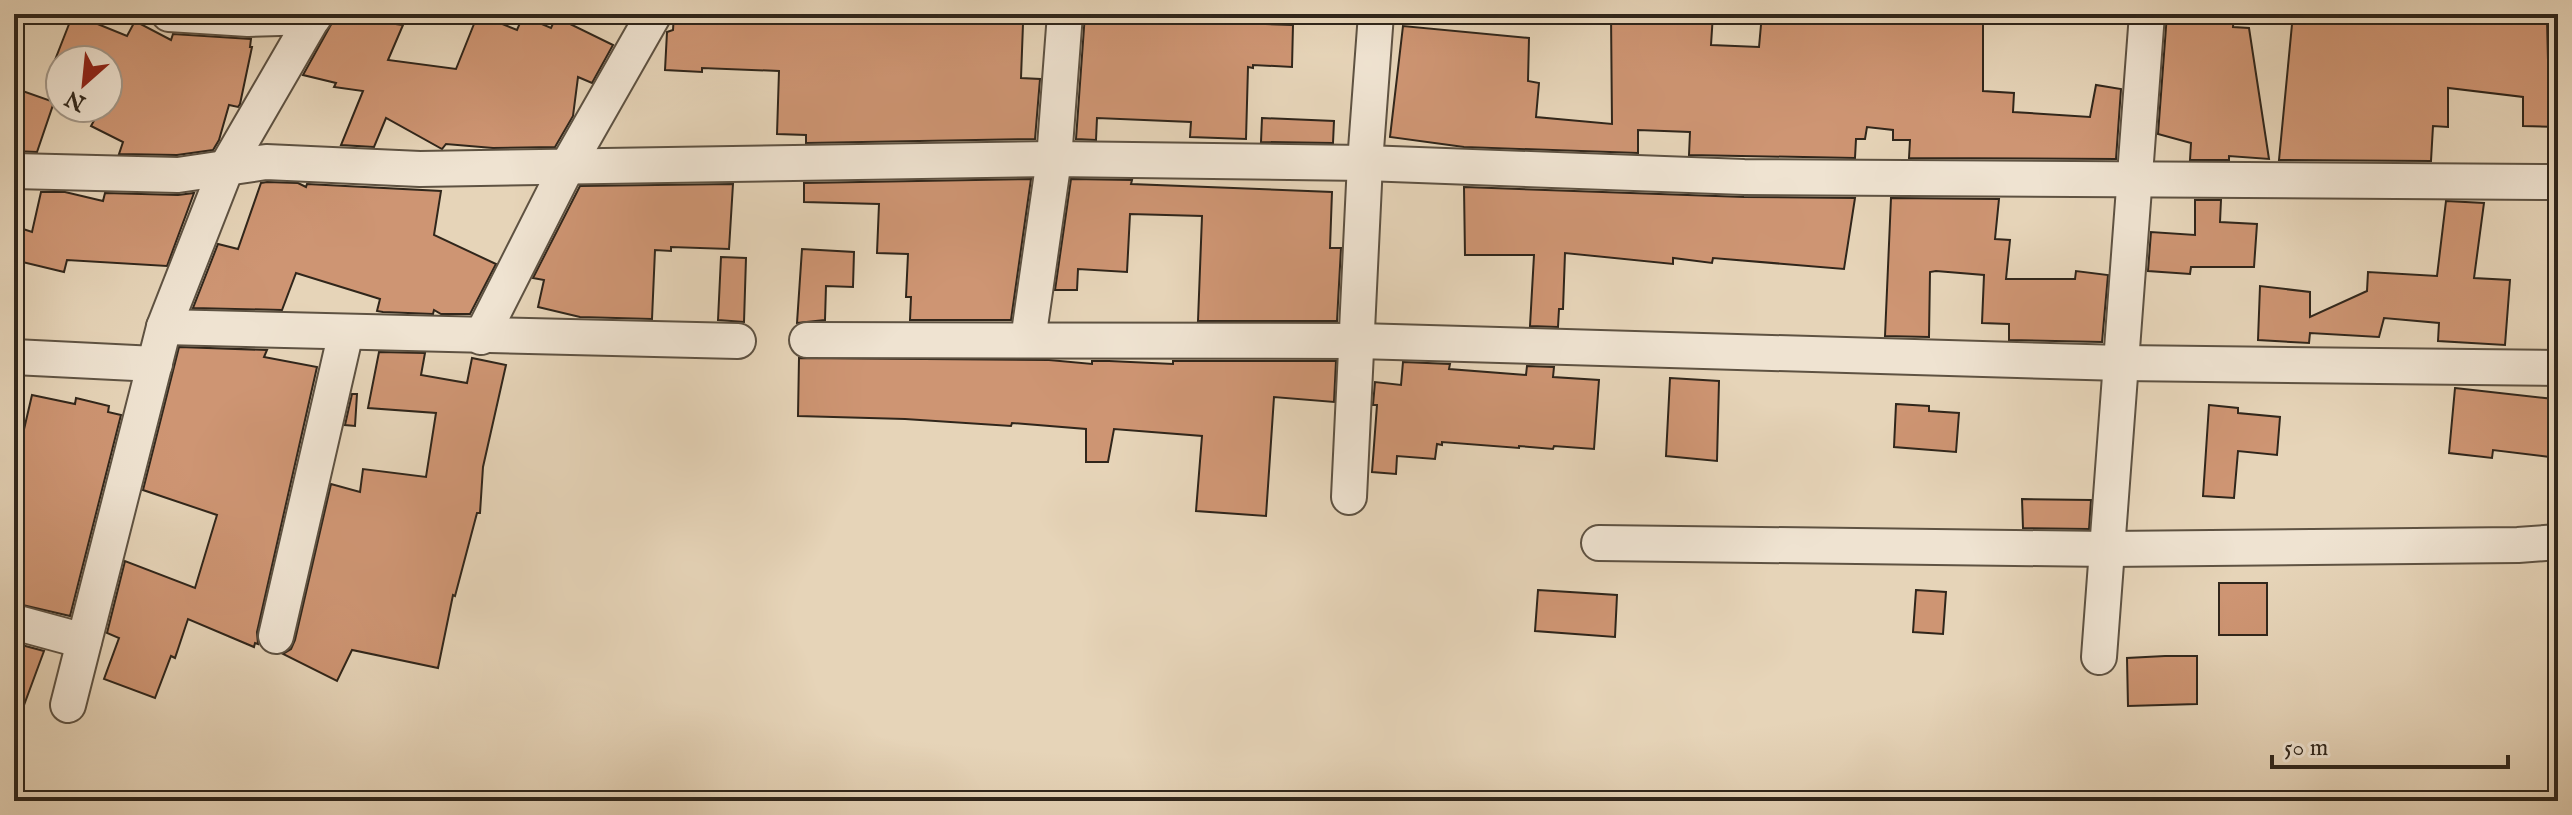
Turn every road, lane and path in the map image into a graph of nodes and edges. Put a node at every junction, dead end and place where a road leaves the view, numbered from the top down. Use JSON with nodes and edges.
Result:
{"nodes":[{"id":1,"x":169,"y":14,"type":"edge"},
{"id":2,"x":654,"y":14,"type":"edge"},
{"id":3,"x":1065,"y":14,"type":"edge"},
{"id":4,"x":1376,"y":14,"type":"edge"},
{"id":5,"x":2147,"y":14,"type":"edge"},
{"id":6,"x":314,"y":16,"type":"edge"},
{"id":7,"x":1054,"y":159,"type":"junction"},
{"id":8,"x":1365,"y":163,"type":"junction"},
{"id":9,"x":568,"y":165,"type":"junction"},
{"id":10,"x":227,"y":166,"type":"junction"},
{"id":11,"x":14,"y":171,"type":"edge"},
{"id":12,"x":2136,"y":179,"type":"junction"},
{"id":13,"x":2558,"y":182,"type":"edge"},
{"id":14,"x":164,"y":327,"type":"junction"},
{"id":15,"x":346,"y":332,"type":"junction"},
{"id":16,"x":481,"y":337,"type":"junction"},
{"id":17,"x":807,"y":340,"type":"dead end"},
{"id":18,"x":1028,"y":340,"type":"junction"},
{"id":19,"x":738,"y":341,"type":"dead end"},
{"id":20,"x":1358,"y":341,"type":"junction"},
{"id":21,"x":14,"y":357,"type":"edge"},
{"id":22,"x":2122,"y":363,"type":"junction"},
{"id":23,"x":155,"y":364,"type":"junction"},
{"id":24,"x":2558,"y":368,"type":"edge"},
{"id":25,"x":1349,"y":497,"type":"dead end"},
{"id":26,"x":2558,"y":542,"type":"edge"},
{"id":27,"x":1599,"y":543,"type":"dead end"},
{"id":28,"x":2108,"y":549,"type":"junction"},
{"id":29,"x":14,"y":622,"type":"edge"},
{"id":30,"x":276,"y":636,"type":"dead end"},
{"id":31,"x":84,"y":641,"type":"junction"},
{"id":32,"x":2099,"y":657,"type":"dead end"},
{"id":33,"x":68,"y":705,"type":"dead end"}],
"edges":[{"from":1,"to":6,"type":"street"},
{"from":2,"to":9,"type":"street"},
{"from":3,"to":7,"type":"street"},
{"from":4,"to":8,"type":"street"},
{"from":5,"to":12,"type":"street"},
{"from":6,"to":10,"type":"street"},
{"from":7,"to":8,"type":"street"},
{"from":7,"to":9,"type":"street"},
{"from":7,"to":18,"type":"street"},
{"from":8,"to":12,"type":"street"},
{"from":8,"to":20,"type":"street"},
{"from":9,"to":10,"type":"street"},
{"from":9,"to":16,"type":"street"},
{"from":10,"to":11,"type":"street"},
{"from":10,"to":14,"type":"street"},
{"from":12,"to":13,"type":"street"},
{"from":12,"to":22,"type":"street"},
{"from":14,"to":15,"type":"street"},
{"from":14,"to":23,"type":"street"},
{"from":15,"to":16,"type":"street"},
{"from":15,"to":30,"type":"street"},
{"from":16,"to":19,"type":"street"},
{"from":17,"to":18,"type":"street"},
{"from":18,"to":20,"type":"street"},
{"from":20,"to":22,"type":"street"},
{"from":20,"to":25,"type":"street"},
{"from":21,"to":23,"type":"street"},
{"from":22,"to":24,"type":"street"},
{"from":22,"to":28,"type":"street"},
{"from":23,"to":31,"type":"street"},
{"from":26,"to":28,"type":"street"},
{"from":27,"to":28,"type":"street"},
{"from":28,"to":32,"type":"street"},
{"from":29,"to":31,"type":"street"},
{"from":31,"to":33,"type":"street"}]}
